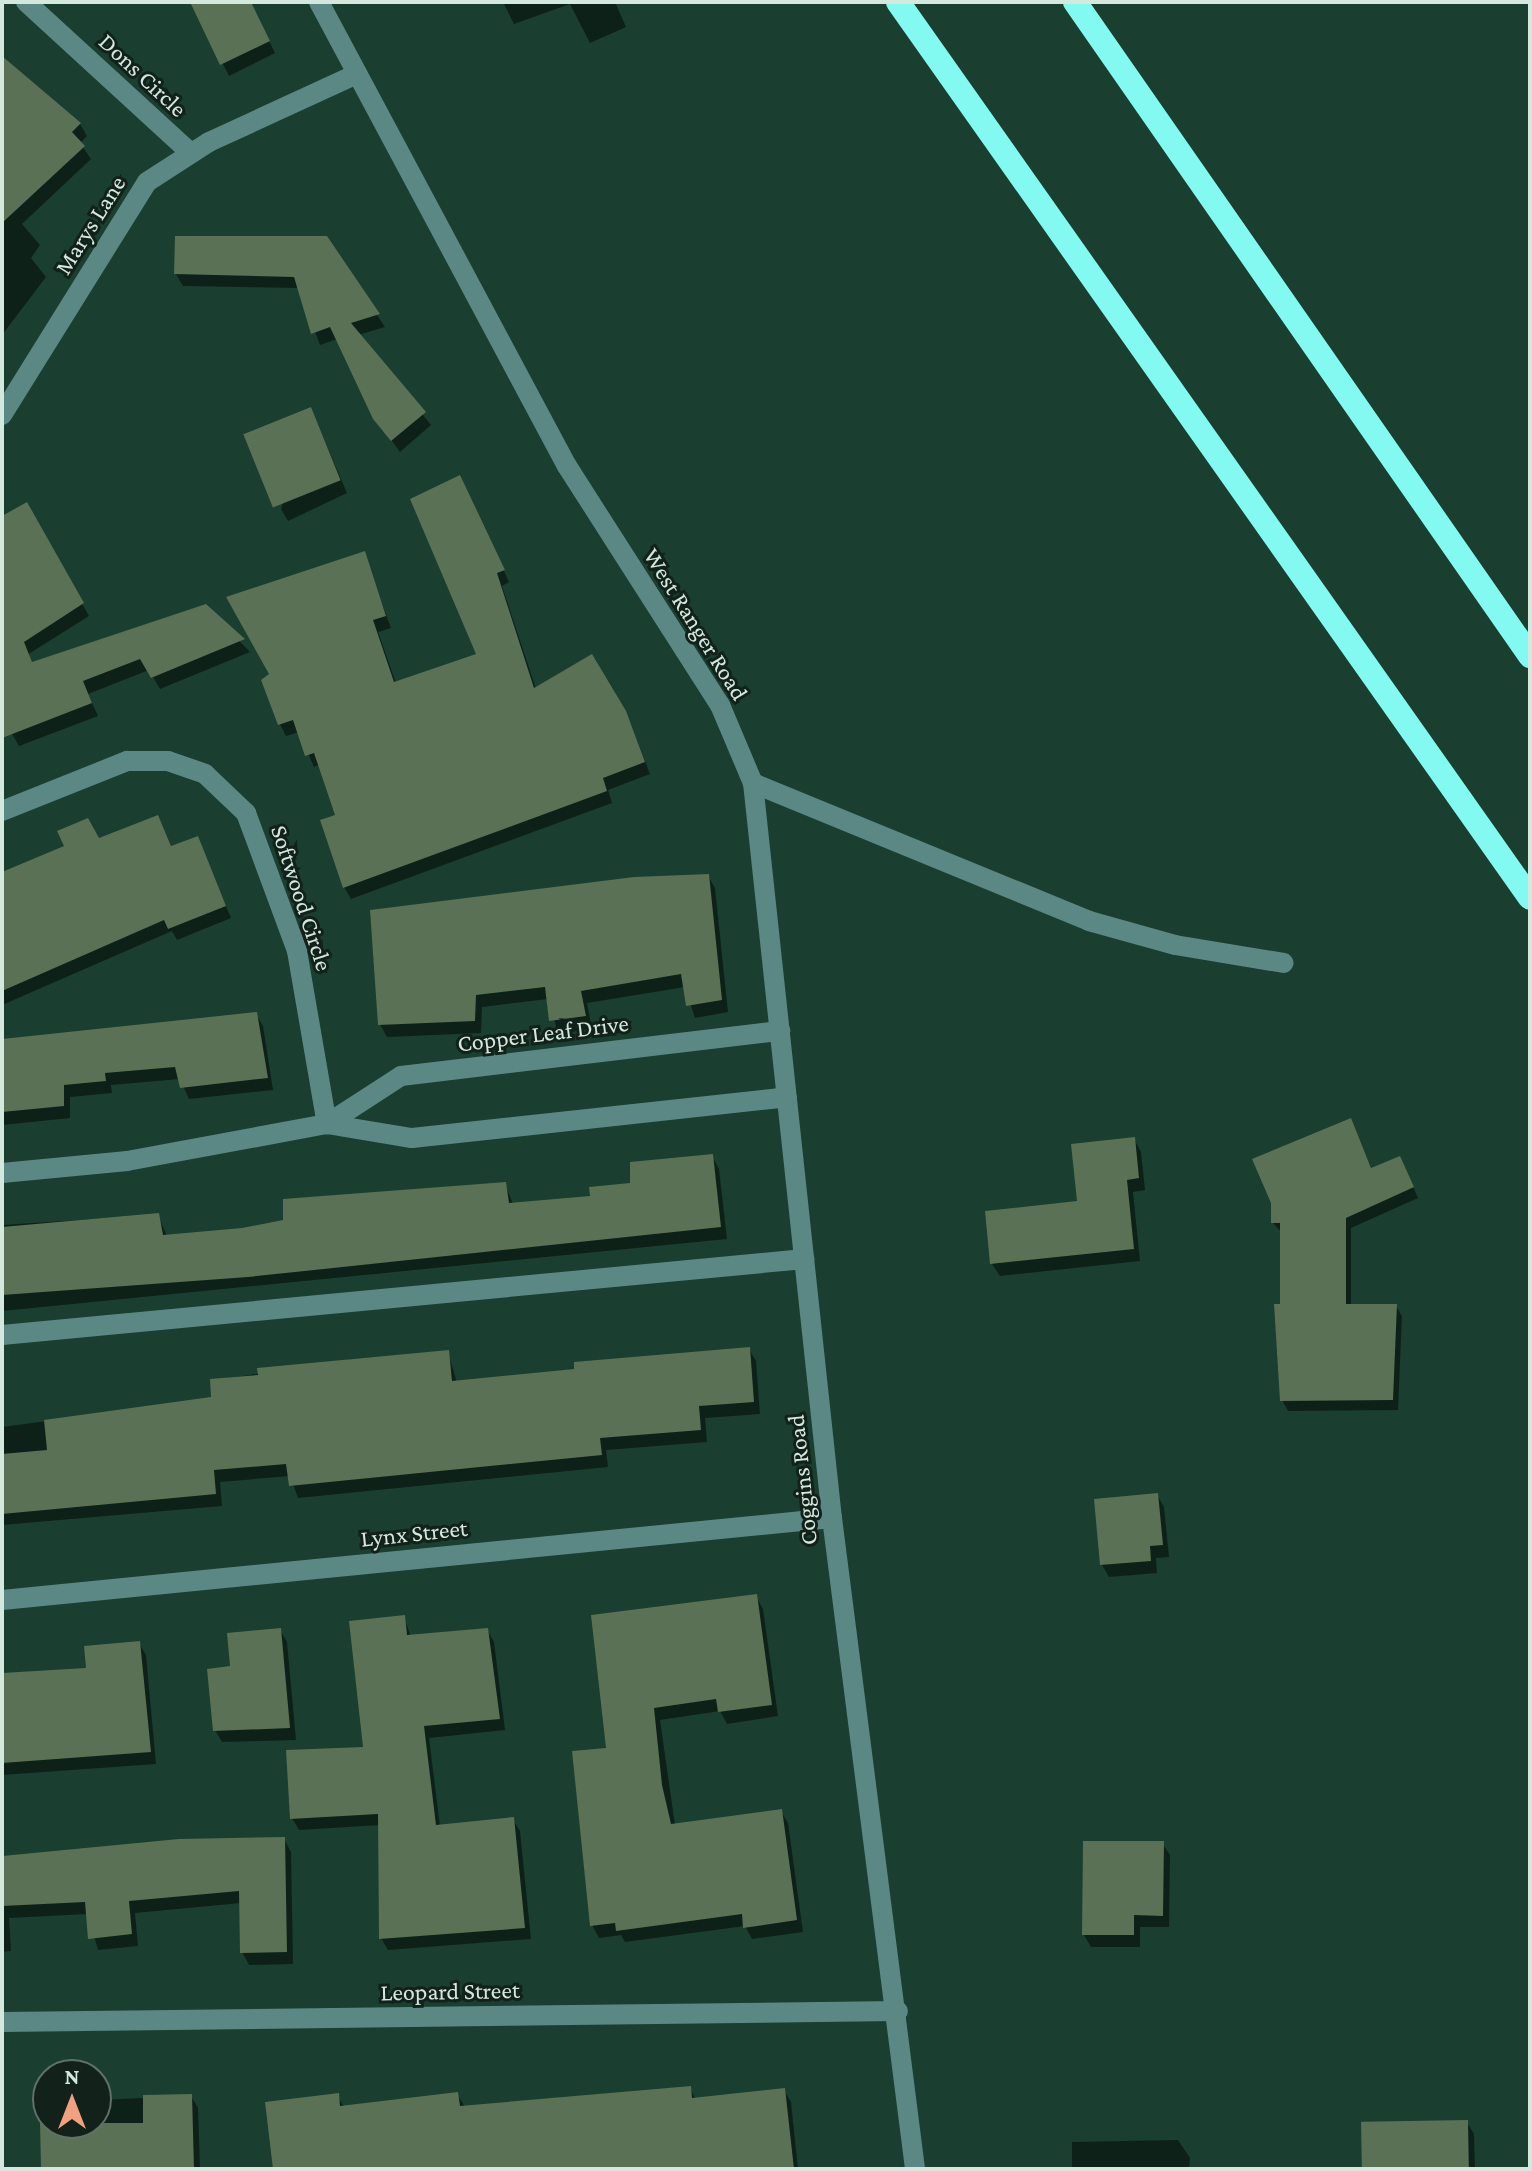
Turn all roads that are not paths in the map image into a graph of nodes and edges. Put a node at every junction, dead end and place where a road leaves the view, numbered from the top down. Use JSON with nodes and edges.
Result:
{"nodes":[{"id":1,"x":26,"y":2,"type":"edge"},
{"id":2,"x":319,"y":2,"type":"edge"},
{"id":3,"x":898,"y":2,"type":"edge"},
{"id":4,"x":1075,"y":2,"type":"edge"},
{"id":5,"x":357,"y":74,"type":"junction"},
{"id":6,"x":191,"y":153,"type":"junction"},
{"id":7,"x":2,"y":415,"type":"edge"},
{"id":8,"x":1530,"y":656,"type":"edge"},
{"id":9,"x":753,"y":783,"type":"junction"},
{"id":10,"x":2,"y":811,"type":"edge"},
{"id":11,"x":1530,"y":898,"type":"edge"},
{"id":12,"x":1284,"y":963,"type":"dead end"},
{"id":13,"x":780,"y":1031,"type":"junction"},
{"id":14,"x":787,"y":1097,"type":"junction"},
{"id":15,"x":327,"y":1124,"type":"junction"},
{"id":16,"x":2,"y":1173,"type":"edge"},
{"id":17,"x":804,"y":1259,"type":"junction"},
{"id":18,"x":2,"y":1335,"type":"edge"},
{"id":19,"x":832,"y":1518,"type":"junction"},
{"id":20,"x":2,"y":1600,"type":"edge"},
{"id":21,"x":898,"y":2011,"type":"junction"},
{"id":22,"x":2,"y":2022,"type":"edge"},
{"id":23,"x":915,"y":2169,"type":"edge"}],
"edges":[{"from":1,"to":6,"type":"street","name":"Dons Circle"},
{"from":2,"to":5,"type":"street","name":"West Ranger Road"},
{"from":3,"to":11,"type":"highway"},
{"from":4,"to":8,"type":"highway"},
{"from":5,"to":6,"type":"street","name":"Marys Lane"},
{"from":5,"to":9,"type":"street","name":"West Ranger Road"},
{"from":6,"to":7,"type":"street","name":"Marys Lane"},
{"from":9,"to":12,"type":"street"},
{"from":9,"to":13,"type":"street","name":"Coggins Road"},
{"from":10,"to":15,"type":"street","name":"Softwood Circle"},
{"from":13,"to":14,"type":"street","name":"Coggins Road"},
{"from":13,"to":15,"type":"street","name":"Copper Leaf Drive"},
{"from":14,"to":15,"type":"street","name":"Copper Leaf Drive"},
{"from":14,"to":17,"type":"street","name":"Coggins Road"},
{"from":15,"to":16,"type":"street","name":"Copper Leaf Drive"},
{"from":17,"to":18,"type":"street"},
{"from":17,"to":19,"type":"street","name":"Coggins Road"},
{"from":19,"to":20,"type":"street","name":"Lynx Street"},
{"from":19,"to":21,"type":"street","name":"Coggins Road"},
{"from":21,"to":22,"type":"street","name":"Leopard Street"},
{"from":21,"to":23,"type":"street","name":"Coggins Road"}]}
